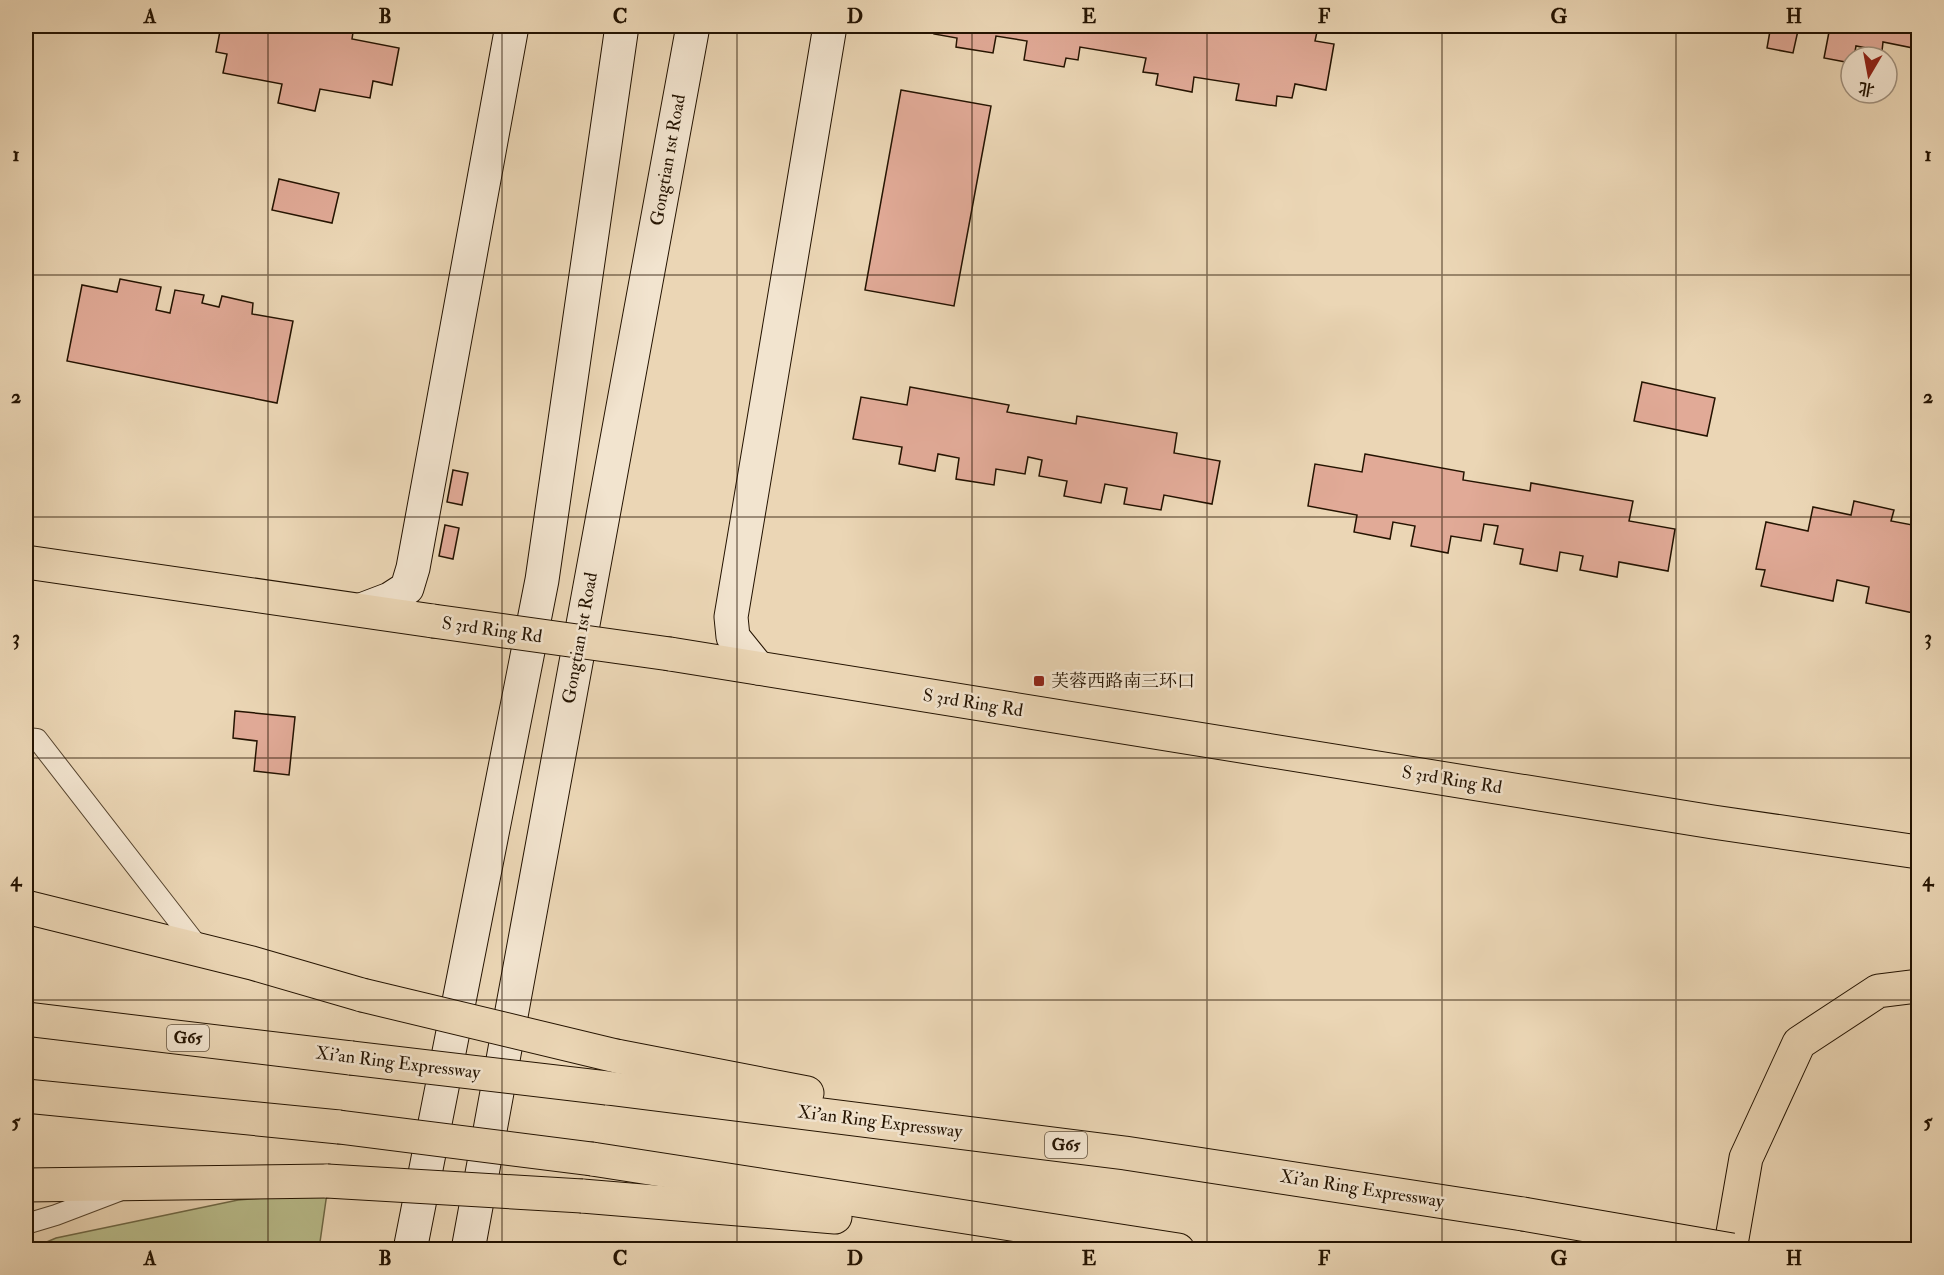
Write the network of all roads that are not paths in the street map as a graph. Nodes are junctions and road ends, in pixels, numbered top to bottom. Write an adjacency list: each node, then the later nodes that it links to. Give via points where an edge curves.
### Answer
1 (512, 26): 6 (main road, via 413,568 407,588)
2 (622, 26): 22 (main road, via 542,580)
3 (693, 26): 23 (main road, Gongtian 1st Road)
4 (830, 26): 7 (main road, via 731,617 733,638)
5 (26, 562): 6 (highway, S 3rd Ring Rd)
6 (361, 610): 7 (highway, S 3rd Ring Rd, bridge)
7 (758, 668): 9 (highway, S 3rd Ring Rd)
8 (26, 738): 11 (lane, via 37,739)
9 (1918, 852)
10 (26, 907): 11 (highway)
11 (202, 951): 15 (highway, bridge, via 362,995 616,1056)
12 (1918, 986): 25 (highway, via 1878,991 1799,1043 1746,1158)
13 (26, 1018): 15 (highway, Xi'an Ring Expressway / G65, bridge)
14 (26, 1096): 21 (highway, bridge, via 339,1127 592,1159)
15 (1125, 1153): 25 (highway, Xi'an Ring Expressway / G65, bridge)
16 (140, 1183): 17 (highway); 19 (lane); 21 (highway, bridge, via 327,1181 582,1196)
17 (26, 1185)
18 (26, 1213): 19 (lane)
19 (56, 1215): 20 (lane)
20 (26, 1224)
21 (1118, 1239): 24 (highway)
22 (410, 1250)
23 (468, 1250)
24 (1178, 1250)
25 (1731, 1250)

